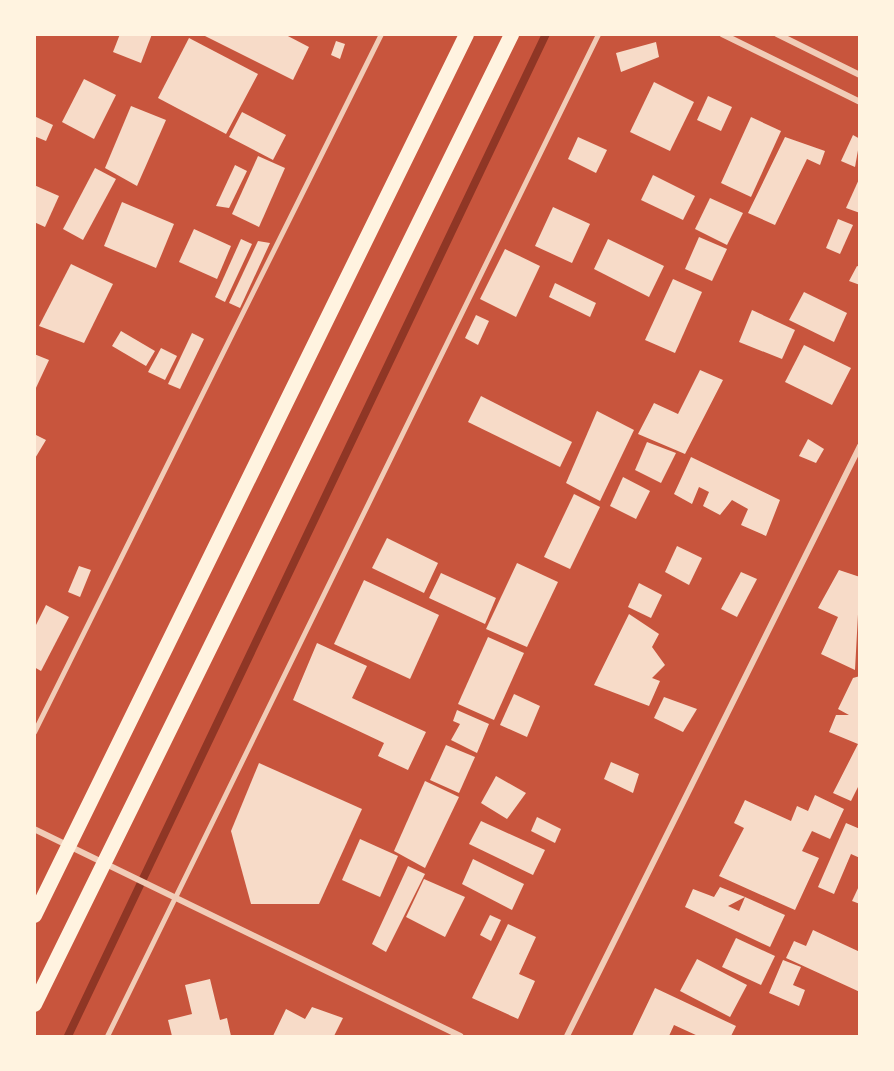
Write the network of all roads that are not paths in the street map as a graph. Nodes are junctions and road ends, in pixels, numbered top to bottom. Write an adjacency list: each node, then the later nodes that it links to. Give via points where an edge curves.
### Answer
1 (381, 34): 10 (lane)
2 (466, 34): 12 (main road)
3 (511, 34): 13 (main road)
4 (598, 34): 14 (lane)
5 (723, 34): 8 (street)
6 (777, 34): 7 (street)
7 (860, 75)
8 (860, 102)
9 (860, 446): 19 (street)
10 (34, 732)
11 (34, 829): 12 (street)
12 (68, 846): 13 (street); 15 (main road)
13 (104, 863): 14 (street); 16 (main road)
14 (175, 897): 17 (lane); 18 (street)
15 (34, 915)
16 (34, 1004)
17 (107, 1036)
18 (460, 1036)
19 (567, 1036)

